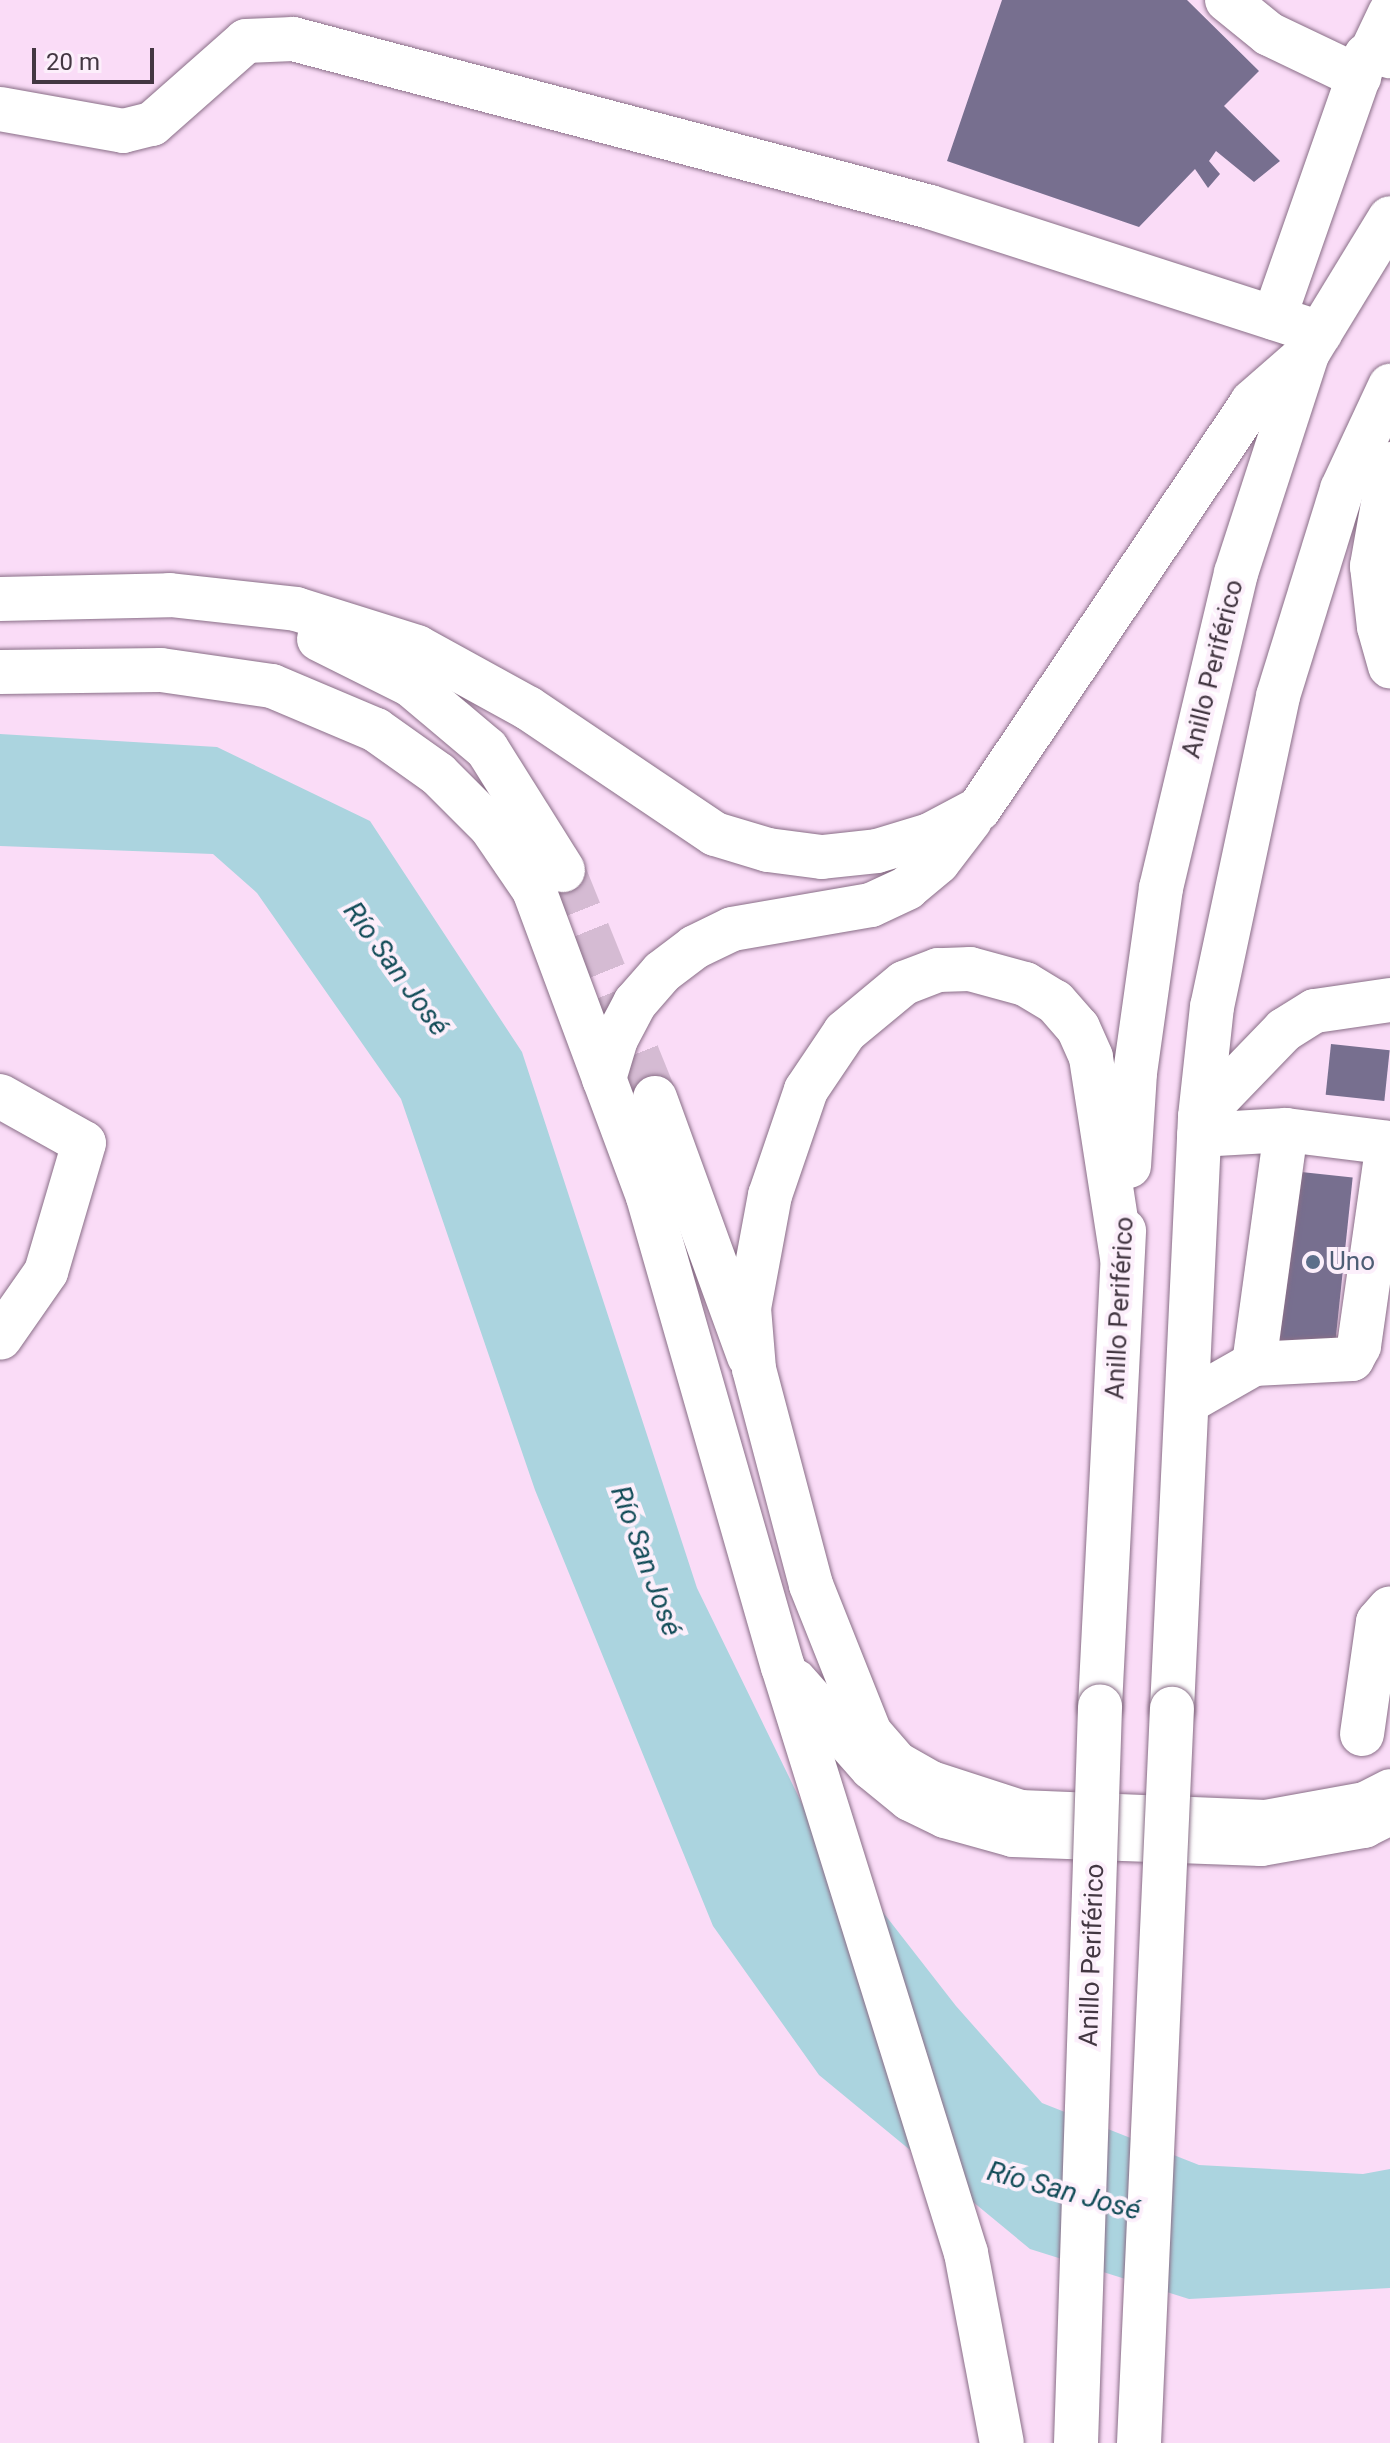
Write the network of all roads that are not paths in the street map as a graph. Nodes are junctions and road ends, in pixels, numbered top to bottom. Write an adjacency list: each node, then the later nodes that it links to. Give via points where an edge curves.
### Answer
1 (1227, 0): 2 (main road, via 1269,34)
2 (1378, 49): 5 (main road)
3 (0, 109): 5 (main road, via 123,131 152,124 246,41 293,39 930,207)
4 (1390, 218): 6 (main road, Anillo Periférico)
5 (1274, 318): 6 (main road)
6 (1314, 343): 13 (main road, via 1252,402); 22 (main road, Anillo Periférico, via 1236,573 1161,888 1135,1073)
7 (1390, 386): 19 (main road, via 1342,489 1278,696 1230,903)
8 (1390, 464): 11 (main road, via 1372,566)
9 (170, 595): 10 (main road); 13 (main road, via 296,609 417,647 528,708 715,834 768,850 822,857 877,851 930,835); 14 (main road, via 313,636 411,685 487,749)
10 (0, 599)
11 (1390, 666)
12 (0, 672): 16 (main road, via 161,670 272,686 376,730 438,774 470,806 534,890)
13 (979, 809): 16 (main road, via 938,862 907,888 871,905 732,929 695,947 662,972 635,1003)
14 (563, 870)
15 (1390, 1000): 19 (main road, via 1315,1011 1284,1030)
16 (604, 1079): 28 (main road, via 648,1197)
17 (0, 1096): 23 (main road, via 84,1143 46,1272)
18 (655, 1098): 25 (main road)
19 (1200, 1126): 20 (main road); 26 (main road)
20 (1286, 1130): 21 (main road); 24 (main road)
21 (1389, 1143): 24 (main road, via 1359,1346 1352,1359)
22 (1122, 1258): 25 (main road, via 1100,1095 1078,1028 1055,1002 1012,978 970,969 938,970 904,983 845,1032 806,1090 765,1223 749,1308); 33 (main road, Anillo Periférico, bridge, via 1100,1706)
23 (0, 1338)
24 (1254, 1364): 26 (main road)
25 (754, 1369): 30 (main road, via 772,1451 833,1648 870,1733 896,1763 931,1783 1020,1812 1266,1822 1365,1804)
26 (1187, 1402): 34 (main road, bridge)
27 (1390, 1608): 29 (main road, via 1378,1622)
28 (783, 1667): 31 (main road, via 872,1768 910,1799 945,1816 1013,1835 1261,1844 1364,1826); 32 (main road, via 966,2253)
29 (1362, 1734)
30 (1390, 1791)
31 (1390, 1813)
32 (1002, 2443)
33 (1076, 2443)
34 (1139, 2443)

